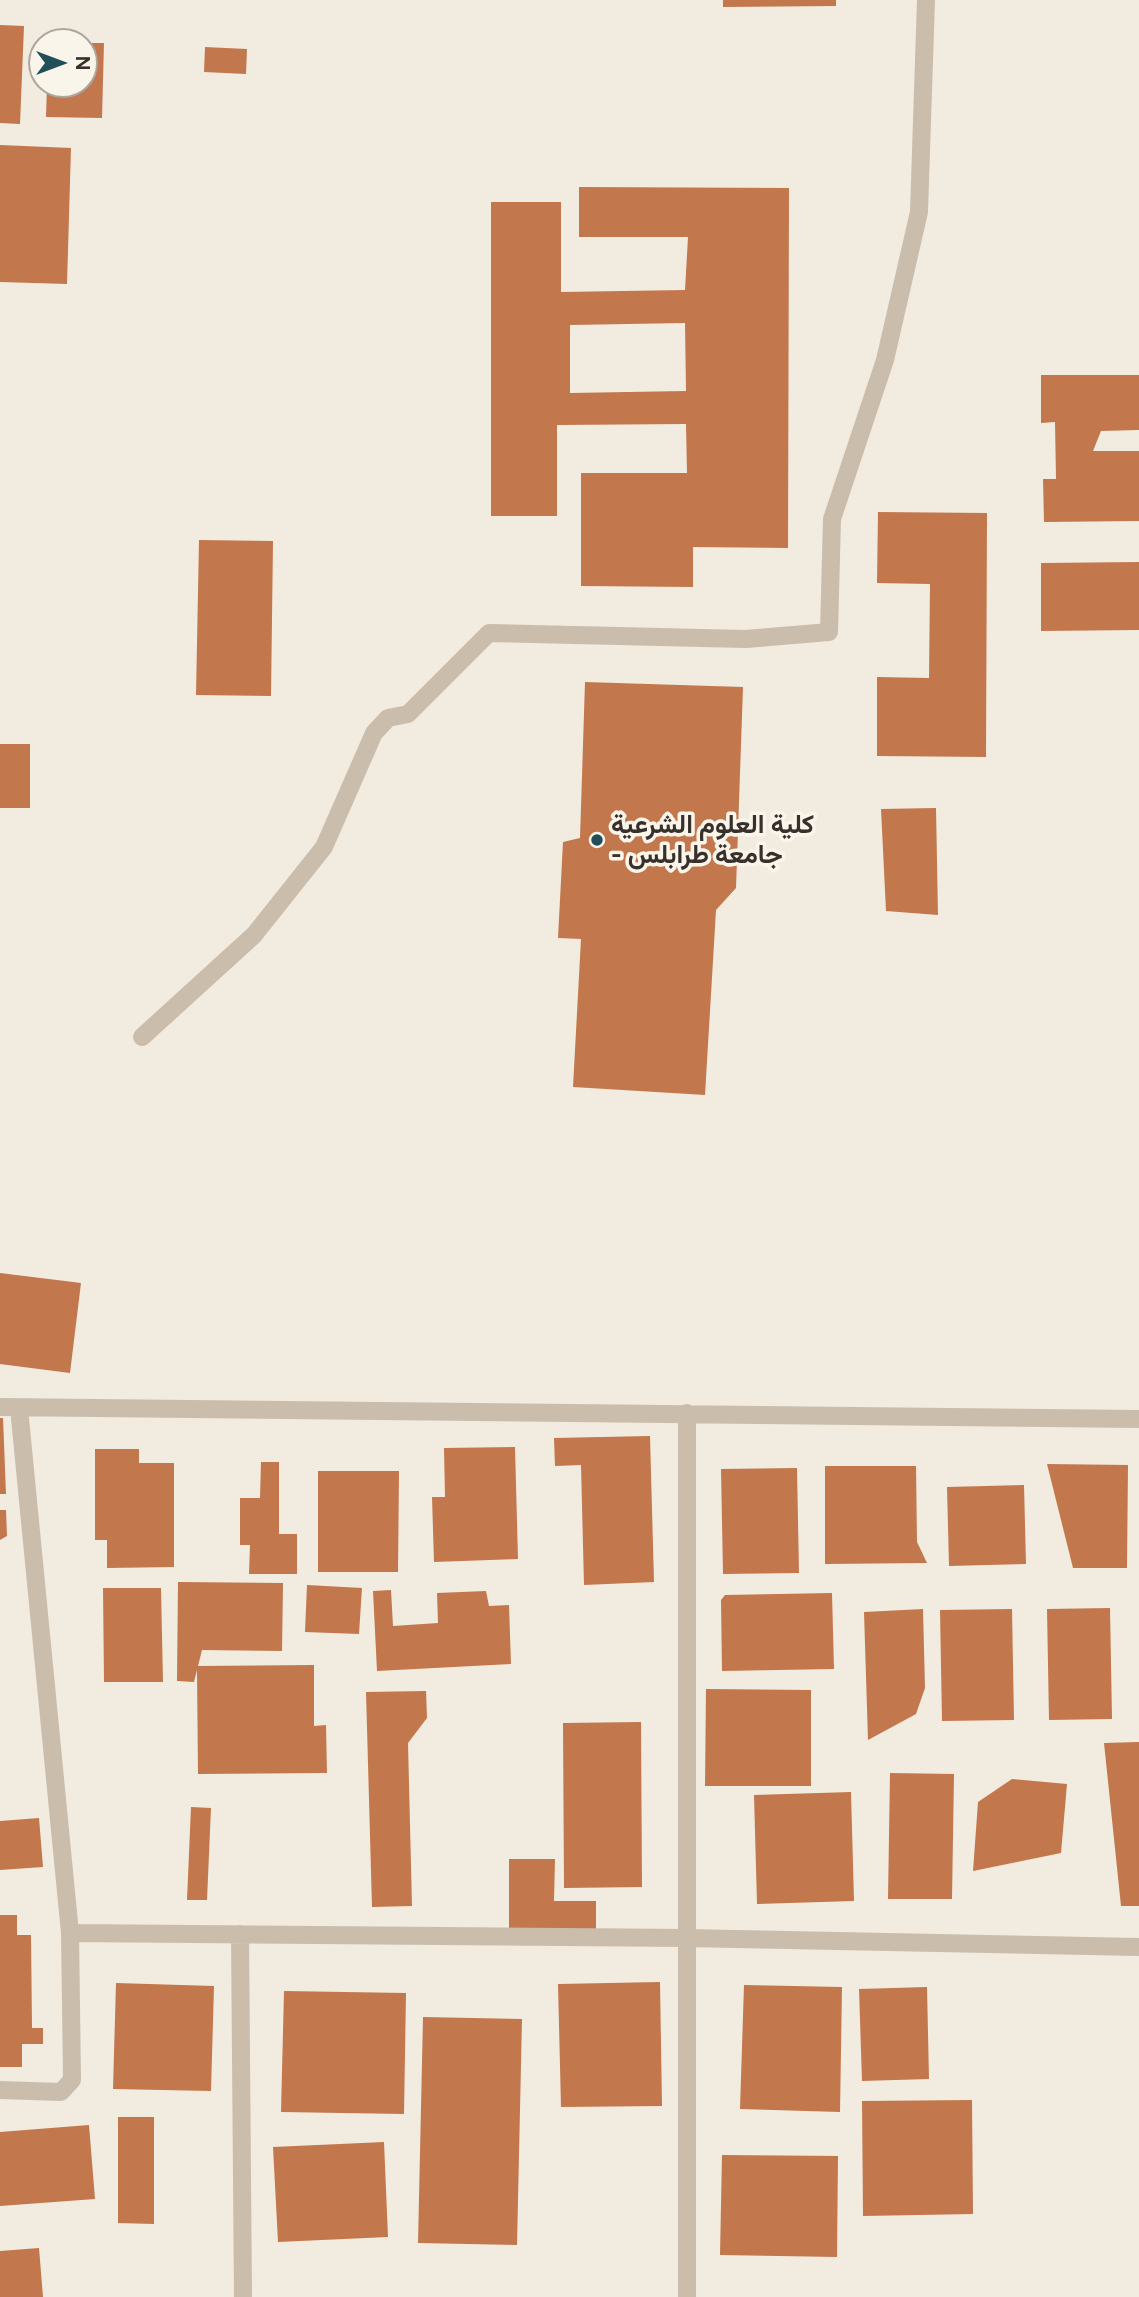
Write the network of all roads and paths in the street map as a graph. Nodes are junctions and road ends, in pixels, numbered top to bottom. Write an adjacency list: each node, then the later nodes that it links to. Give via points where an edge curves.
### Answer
1 (926, 0): 2 (street, via 919,212 885,360 832,519 829,632 746,639 489,633 408,714 388,718 374,733 324,847 254,935)
2 (142, 1037)
3 (0, 1407): 4 (street)
4 (19, 1408): 5 (street); 7 (street)
5 (687, 1413): 6 (street); 9 (street)
6 (1139, 1419)
7 (70, 1933): 8 (street); 11 (street, via 72,2080 61,2092)
8 (240, 1934): 9 (street); 12 (street)
9 (686, 1938): 10 (street); 13 (street)
10 (1139, 1947)
11 (0, 2090)
12 (243, 2297)
13 (687, 2297)

